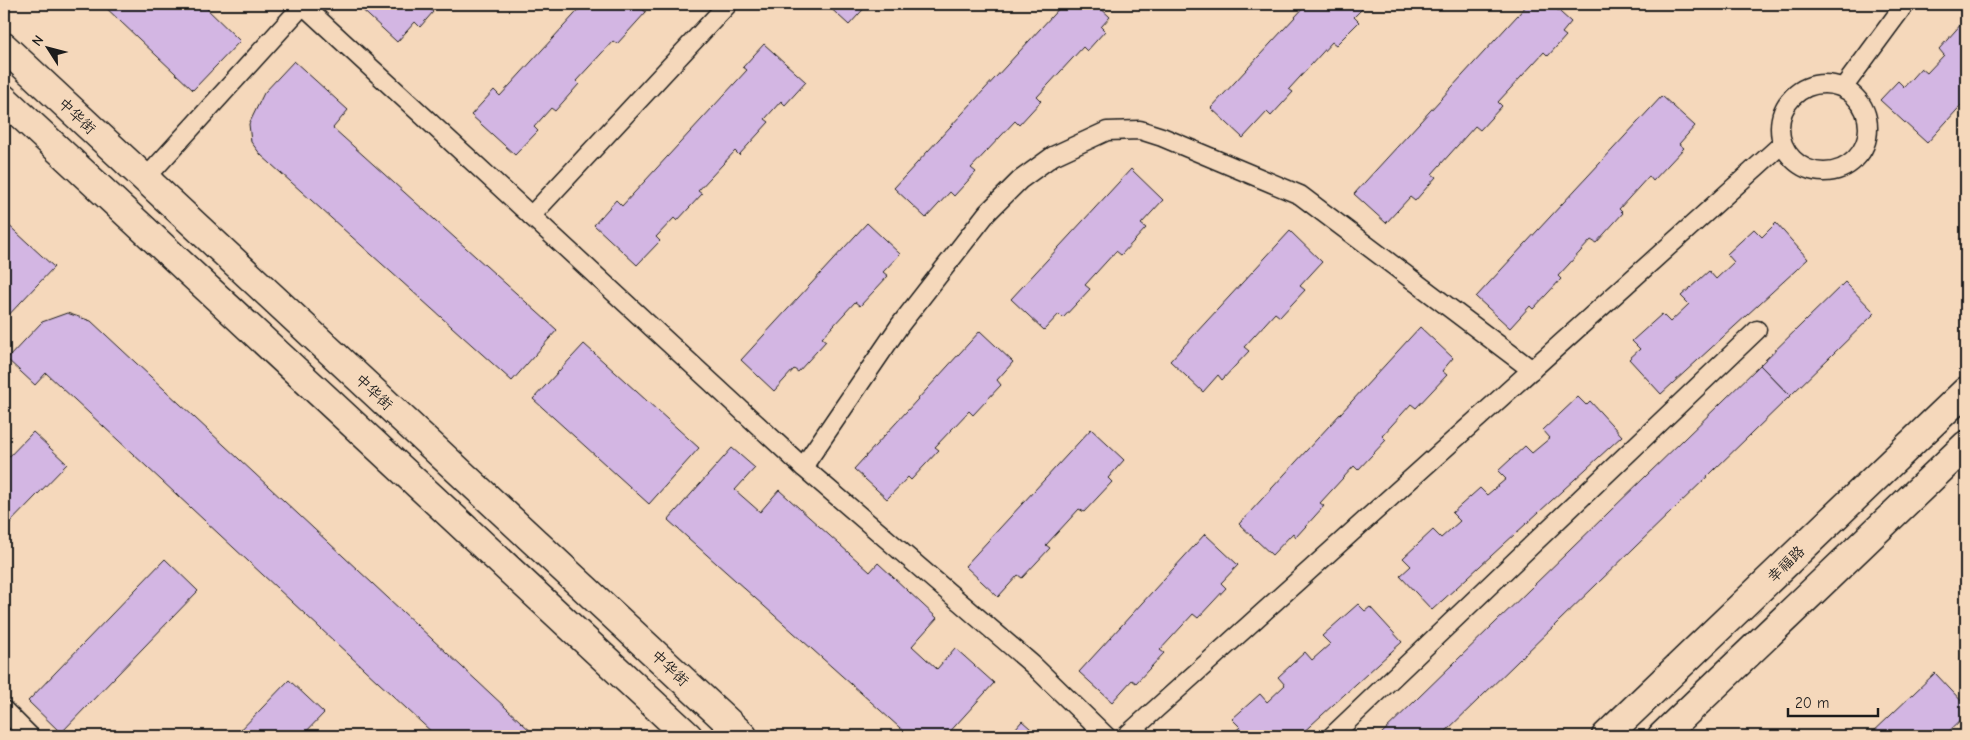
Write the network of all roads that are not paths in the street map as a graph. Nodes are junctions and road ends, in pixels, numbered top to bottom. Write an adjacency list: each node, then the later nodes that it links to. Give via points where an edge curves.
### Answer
1 (303, 4): 8 (lane); 9 (lane)
2 (728, 4): 9 (lane)
3 (1905, 4): 5 (lane)
4 (4, 47): 8 (main road, 中华街)
5 (1844, 88): 7 (lane, via 1818,84 1794,95 1780,117); 7 (lane, via 1863,107 1868,121 1863,150 1854,161 1841,169 1813,171 1800,166)
6 (4, 99): 17 (main road)
7 (1782, 144): 11 (lane)
8 (145, 179): 18 (main road, 中华街)
9 (531, 216): 14 (lane)
10 (1757, 330): 21 (lane)
11 (1532, 370): 14 (lane, via 1300,195 1162,137 1140,130 1108,131 1053,156 1020,180 988,213 900,325); 20 (lane)
12 (1966, 391): 22 (main road, 幸福路)
13 (1966, 445): 23 (main road)
14 (803, 467): 19 (lane, via 1033,665)
15 (4, 710): 16 (lane)
16 (30, 736)
17 (688, 736)
18 (743, 736)
19 (1106, 736)
20 (1126, 736)
21 (1332, 736)
22 (1606, 736)
23 (1662, 736)

